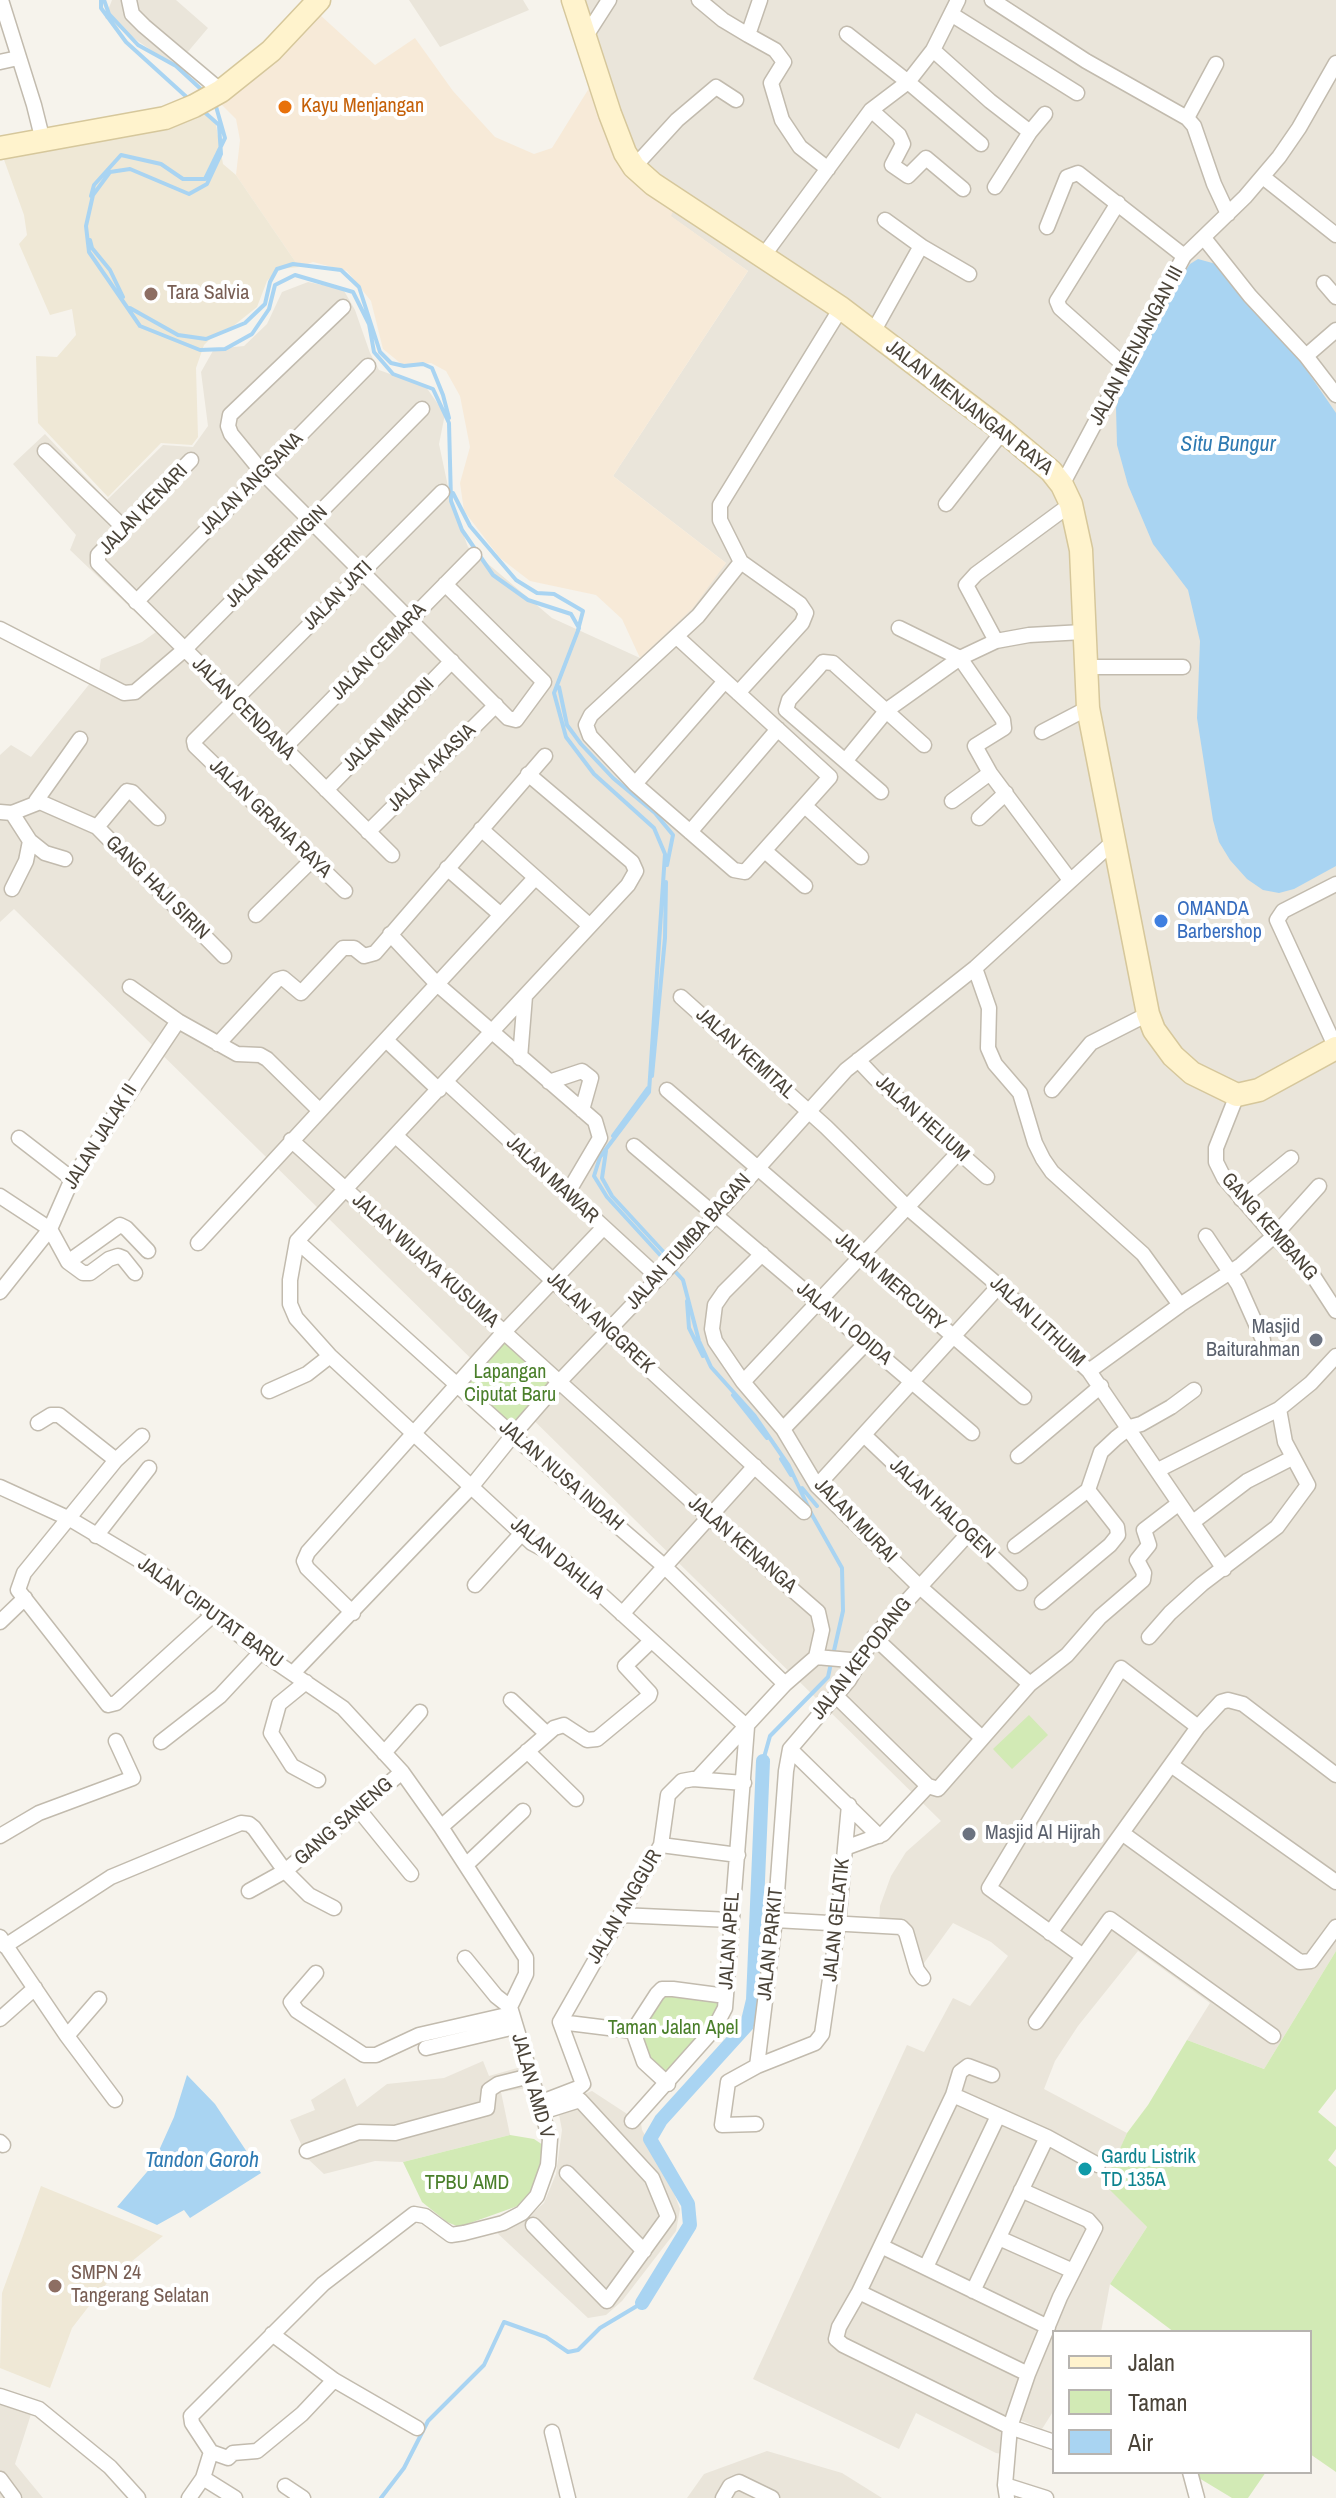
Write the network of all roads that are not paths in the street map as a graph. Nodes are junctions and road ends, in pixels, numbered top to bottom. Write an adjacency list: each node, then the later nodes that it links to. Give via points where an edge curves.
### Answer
1 (1, 0): 15 (street)
2 (129, 0): 21 (street, via 132,14)
3 (319, 0): 21 (main road, via 271,51)
4 (573, 0): 13 (main road, JALAN MENJANGAN RAYA)
5 (609, 0): 13 (street)
6 (699, 0): 12 (street)
7 (760, 0): 12 (street)
8 (958, 0): 10 (street)
9 (999, 1): 25 (street, via 1086,61)
10 (951, 14): 14 (street); 20 (street)
11 (847, 34): 19 (street)
12 (748, 35): 31 (street, via 775,50 784,62 771,83 782,120 800,147)
13 (584, 39): 30 (main road, JALAN MENJANGAN RAYA)
14 (933, 50): 19 (street); 26 (street)
15 (18, 58): 16 (street); 27 (street)
16 (0, 62)
17 (1336, 63): 32 (street, JALAN MENJANGAN III)
18 (1216, 64): 25 (street)
19 (908, 82): 23 (street); 28 (street)
20 (1077, 93)
21 (209, 97): 27 (main road, via 165,118)
22 (736, 100): 30 (street, via 719,88 712,90)
23 (871, 110): 31 (street); 34 (street, via 903,144 892,165 908,176 926,158)
24 (1045, 114): 26 (street)
25 (1187, 118): 36 (street)
26 (1030, 132): 33 (street)
27 (43, 141): 29 (main road)
28 (981, 144)
29 (0, 148)
30 (634, 167): 42 (main road, JALAN MENJANGAN RAYA)
31 (828, 169): 42 (street)
32 (1263, 177): 36 (street, JALAN MENJANGAN III); 39 (street)
33 (995, 187)
34 (963, 189)
35 (1118, 203): 38 (street, via 1078,173 1067,177); 43 (street); 53 (street, via 1058,296 1060,308)
36 (1228, 214): 40 (street, JALAN MENJANGAN III)
37 (885, 220): 41 (street)
38 (1047, 227)
39 (1336, 235)
40 (1204, 238): 43 (street, JALAN MENJANGAN III); 51 (street)
41 (921, 246): 44 (street); 50 (street)
42 (764, 255): 48 (main road, JALAN MENJANGAN RAYA)
43 (1184, 256): 53 (street, JALAN MENJANGAN III)
44 (969, 274)
45 (1324, 283): 46 (street)
46 (1336, 297)
47 (343, 307): 59 (street, via 230,415 231,434)
48 (841, 308): 50 (main road, JALAN MENJANGAN RAYA); 67 (street, via 720,505 720,520)
49 (1336, 330): 51 (street)
50 (873, 332): 56 (main road, JALAN MENJANGAN RAYA)
51 (1306, 356): 54 (street)
52 (368, 366): 59 (street, JALAN ANGSANA)
53 (1125, 366): 61 (street, JALAN MENJANGAN III)
54 (1336, 395)
55 (422, 409): 63 (street, JALAN BERINGIN)
56 (1003, 431): 61 (main road, JALAN MENJANGAN RAYA, via 1051,471); 62 (street)
57 (45, 451): 64 (street)
58 (191, 460): 64 (street, JALAN KENARI)
59 (263, 473): 63 (street); 70 (street, JALAN ANGSANA)
60 (442, 492): 68 (street, JALAN JATI)
61 (1066, 494): 74 (main road, via 1081,550); 76 (street, via 966,585)
62 (946, 504)
63 (312, 521): 68 (street); 77 (street, JALAN BERINGIN)
64 (124, 528): 66 (street, JALAN KENARI)
65 (474, 555): 69 (street, JALAN CEMARA)
66 (97, 561): 70 (street, JALAN CENDANA)
67 (741, 562): 75 (street); 83 (street, via 806,613)
68 (362, 572): 71 (street); 84 (street, JALAN JATI)
69 (445, 584): 71 (street, JALAN CEMARA); 85 (street, via 544,682 516,720)
70 (136, 602): 77 (street, JALAN CENDANA)
71 (410, 620): 79 (street); 93 (street, JALAN CEMARA)
72 (899, 628): 78 (street)
73 (0, 629): 77 (street, JALAN BERINGIN, via 124,693 135,692)
74 (1083, 632): 76 (street); 80 (main road)
75 (677, 637): 82 (street); 98 (street, via 586,725)
76 (996, 641): 78 (street)
77 (184, 650): 84 (street, JALAN CENDANA)
78 (960, 658): 87 (street); 96 (street, via 1005,724 975,746)
79 (452, 661): 85 (street); 99 (street, JALAN MAHONI)
80 (1084, 667): 81 (street); 86 (main road)
81 (1183, 667)
82 (725, 681): 83 (street); 98 (street)
83 (738, 693): 88 (street)
84 (235, 700): 92 (street, JALAN JATI, via 196,736); 93 (street, JALAN CENDANA)
85 (496, 705): 110 (street, JALAN AKASIA)
86 (1088, 708): 89 (street); 113 (main road)
87 (887, 710): 91 (street); 95 (street); 95 (street, via 827,661 789,700 786,710)
88 (778, 729): 104 (street, via 830,777); 111 (street)
89 (1042, 732)
90 (80, 739): 102 (street)
91 (924, 745)
92 (195, 746): 118 (street, JALAN GRAHA RAYA)
93 (284, 748): 99 (street, JALAN CENDANA)
94 (545, 756): 97 (street)
95 (846, 760): 100 (street)
96 (990, 773): 101 (street); 103 (street)
97 (528, 774): 109 (street); 128 (street, via 635,867 628,885)
98 (635, 784): 111 (street)
99 (326, 790): 110 (street, JALAN CENDANA)
100 (881, 792)
101 (1006, 793): 107 (street); 121 (street)
102 (36, 801): 105 (street); 108 (street, GANG HAJI SIRIN)
103 (952, 801)
104 (805, 806): 114 (street); 116 (street)
105 (6, 813): 112 (street)
106 (158, 818): 108 (street, via 127,791)
107 (979, 818)
108 (97, 827): 130 (street, GANG HAJI SIRIN)
109 (481, 829): 119 (street); 120 (street)
110 (368, 832): 115 (street, JALAN CENDANA)
111 (690, 832): 114 (street, via 739,872)
112 (30, 841): 117 (street); 124 (street)
113 (1113, 842): 121 (street, JALAN TUMBA BAGAN); 136 (main road)
114 (765, 851): 123 (street)
115 (392, 855)
116 (861, 857)
117 (65, 859)
118 (312, 860): 125 (street, JALAN GRAHA RAYA); 126 (street)
119 (447, 868): 127 (street); 129 (street)
120 (535, 878): 127 (street); 128 (street)
121 (1070, 880): 131 (street, JALAN TUMBA BAGAN)
122 (1336, 884): 141 (street, via 1283,911 1277,920)
123 (805, 886)
124 (12, 889)
125 (345, 891)
126 (256, 915)
127 (501, 915): 132 (street)
128 (589, 925): 134 (street)
129 (390, 934): 132 (street); 140 (street, via 370,955 343,948 301,993 283,978 277,980)
130 (224, 956)
131 (975, 968): 143 (street, JALAN TUMBA BAGAN); 185 (street, via 989,1008 988,1048 1020,1093 1043,1159 1143,1254)
132 (437, 984): 138 (street); 139 (street)
133 (130, 987): 137 (street)
134 (525, 996): 138 (street); 142 (street)
135 (681, 997): 151 (street, JALAN KEMITAL)
136 (1148, 1014): 147 (street, via 1091,1043); 148 (main road, via 1173,1056 1192,1073)
137 (178, 1021): 140 (street); 160 (street, JALAN JALAK II)
138 (492, 1033): 142 (street); 145 (street)
139 (386, 1040): 145 (street, JALAN MAWAR); 149 (street)
140 (218, 1044): 149 (street, via 237,1054 267,1059)
141 (1336, 1048): 148 (main road, via 1259,1090)
142 (520, 1058): 144 (street)
143 (858, 1060): 151 (street, JALAN TUMBA BAGAN); 156 (street, JALAN HELIUM)
144 (549, 1082): 150 (street); 150 (street, via 582,1071 591,1078)
145 (442, 1086): 152 (street); 163 (street, JALAN MAWAR)
146 (667, 1090): 158 (street, JALAN MERCURY)
147 (1052, 1090)
148 (1237, 1095): 165 (street, GANG KEMBANG, via 1216,1148 1216,1162)
149 (319, 1110): 154 (street)
150 (582, 1110): 163 (street, via 595,1121 600,1138)
151 (808, 1111): 158 (street, JALAN TUMBA BAGAN); 166 (street, JALAN LITHUIM)
152 (396, 1136): 162 (street); 181 (street, JALAN ANGGREK)
153 (19, 1138): 160 (street)
154 (291, 1140): 162 (street, JALAN WIJAYA KUSUMA); 173 (street)
155 (634, 1146): 167 (street, JALAN I ODIDA)
156 (958, 1153): 159 (street, JALAN HELIUM); 166 (street)
157 (1291, 1158): 165 (street)
158 (757, 1168): 167 (street, JALAN TUMBA BAGAN); 176 (street, JALAN MERCURY)
159 (987, 1177)
160 (72, 1179): 169 (street, JALAN JALAK II)
161 (1319, 1186): 171 (street)
162 (345, 1189): 172 (street); 188 (street, JALAN WIJAYA KUSUMA)
163 (567, 1194): 168 (street, JALAN MAWAR)
164 (0, 1196): 169 (street)
165 (1241, 1199): 171 (street, GANG KEMBANG)
166 (908, 1208): 176 (street); 182 (street, JALAN LITHUIM)
167 (715, 1215): 175 (street, JALAN I ODIDA); 179 (street, JALAN TUMBA BAGAN)
168 (603, 1228): 179 (street, JALAN MAWAR); 181 (street)
169 (50, 1229): 177 (street); 183 (street, JALAN JALAK II)
170 (1206, 1236): 180 (street)
171 (1274, 1236): 180 (street); 186 (street, GANG KEMBANG, via 1310,1271)
172 (297, 1241): 192 (street, JALAN DAHLIA, via 290,1304); 198 (street, JALAN NUSA INDAH)
173 (198, 1243)
174 (148, 1251): 177 (street, via 120,1225)
175 (762, 1254): 184 (street, JALAN I ODIDA); 196 (street, JALAN MURAI, via 715,1305 715,1341)
176 (861, 1257): 184 (street); 189 (street, JALAN MERCURY)
177 (68, 1262): 178 (street, via 87,1274 118,1256)
178 (135, 1273)
179 (663, 1274): 187 (street, JALAN TUMBA BAGAN)
180 (1231, 1274): 185 (street); 190 (street)
181 (553, 1280): 187 (street, JALAN ANGGREK); 188 (street)
182 (999, 1286): 189 (street); 194 (street, JALAN LITHUIM)
183 (0, 1292)
184 (818, 1302): 191 (street, JALAN I ODIDA); 196 (street)
185 (1180, 1305): 194 (street)
186 (1336, 1311)
187 (607, 1330): 195 (street, JALAN TUMBA BAGAN); 215 (street, JALAN ANGGREK)
188 (504, 1332): 195 (street, JALAN WIJAYA KUSUMA); 198 (street)
189 (954, 1337): 197 (street); 202 (street, JALAN MERCURY)
190 (1263, 1340)
191 (866, 1343): 197 (street, JALAN I ODIDA); 206 (street)
192 (330, 1356): 201 (street, via 307,1374); 207 (street, JALAN DAHLIA)
193 (1336, 1356): 203 (street)
194 (1089, 1371): 199 (street, JALAN LITHUIM)
195 (559, 1382): 209 (street, JALAN TUMBA BAGAN); 224 (street, JALAN KENANGA)
196 (743, 1382): 206 (street, JALAN MURAI)
197 (913, 1382): 208 (street, JALAN I ODIDA); 210 (street)
198 (457, 1385): 207 (street); 209 (street, JALAN NUSA INDAH)
199 (1101, 1386): 205 (street, JALAN LITHUIM); 212 (street)
200 (1194, 1390): 205 (street)
201 (269, 1391)
202 (1024, 1397)
203 (1279, 1409): 213 (street); 217 (street)
204 (38, 1423): 214 (street, via 59,1415)
205 (1130, 1427): 217 (street, JALAN LITHUIM); 221 (street, via 1101,1452)
206 (783, 1429): 219 (street, JALAN MURAI)
207 (414, 1431): 218 (street, JALAN DAHLIA); 238 (street, via 305,1556 307,1568)
208 (972, 1433)
209 (513, 1435): 218 (street, JALAN TUMBA BAGAN); 231 (street, JALAN NUSA INDAH)
210 (864, 1435): 219 (street); 228 (street, JALAN HALOGEN)
211 (142, 1436): 214 (street)
212 (1018, 1456)
213 (1292, 1458): 226 (street, via 1247,1481); 232 (street, via 1308,1485 1277,1527)
214 (116, 1460): 225 (street)
215 (755, 1466): 223 (street, JALAN ANGGREK); 224 (street)
216 (149, 1468): 229 (street)
217 (1158, 1470): 222 (street, JALAN LITHUIM)
218 (472, 1486): 227 (street, JALAN DAHLIA); 238 (street, JALAN TUMBA BAGAN)
219 (817, 1486): 235 (street, JALAN MURAI)
220 (0, 1487): 225 (street, JALAN CIPUTAT BARU)
221 (1088, 1490): 230 (street); 237 (street, via 1118,1535)
222 (1178, 1504): 226 (street, JALAN LITHUIM); 250 (street, via 1144,1530 1149,1545 1137,1560 1143,1580)
223 (804, 1512)
224 (709, 1517): 231 (street); 246 (street, JALAN KENANGA, via 818,1612)
225 (70, 1519): 229 (street, JALAN CIPUTAT BARU); 236 (street, via 24,1573 18,1590)
226 (1193, 1522): 232 (street, JALAN LITHUIM)
227 (522, 1533): 234 (street); 240 (street, JALAN DAHLIA, via 562,1559)
228 (968, 1534): 233 (street, JALAN HALOGEN); 235 (street, JALAN KEPODANG)
229 (96, 1536): 239 (street, JALAN CIPUTAT BARU, via 159,1572)
230 (1015, 1546)
231 (664, 1566): 240 (street); 249 (street, JALAN NUSA INDAH)
232 (1224, 1569): 243 (street, via 1186,1598)
233 (1020, 1583)
234 (475, 1585)
235 (920, 1587): 242 (street, JALAN KEPODANG); 250 (street, JALAN MURAI)
236 (25, 1598): 239 (street, via 106,1704 116,1703); 241 (street)
237 (1042, 1602)
238 (353, 1613): 248 (street, JALAN TUMBA BAGAN)
239 (214, 1614): 245 (street, JALAN CIPUTAT BARU)
240 (622, 1614): 244 (street, JALAN DAHLIA)
241 (0, 1622)
242 (874, 1637): 247 (street, JALAN KEPODANG); 257 (street)
243 (1149, 1637)
244 (651, 1641): 254 (street, JALAN DAHLIA); 256 (street, via 625,1666 649,1696 597,1739 587,1740 561,1725)
245 (261, 1652): 248 (street, JALAN CIPUTAT BARU); 259 (street, via 220,1696)
246 (821, 1658): 247 (street); 249 (street)
247 (855, 1661): 251 (street, JALAN KEPODANG)
248 (300, 1678): 262 (street, JALAN AMD V, via 343,1708); 267 (street, JALAN TUMBA BAGAN, via 279,1704 271,1733 292,1766)
249 (785, 1684): 254 (street)
250 (1030, 1684): 257 (street)
251 (836, 1696): 260 (street, JALAN KEPODANG); 269 (street)
252 (511, 1700): 256 (street)
253 (420, 1712): 262 (street)
254 (747, 1727): 266 (street, JALAN ANGGUR); 268 (street, JALAN APEL)
255 (1198, 1727): 263 (street); 265 (street, via 1221,1702 1239,1702); 292 (street, via 1121,1668 989,1888)
256 (547, 1734): 261 (street)
257 (982, 1738): 269 (street)
258 (116, 1741): 276 (street, via 133,1778 39,1813)
259 (161, 1742)
260 (790, 1749): 271 (street); 289 (street, JALAN PARKIT)
261 (527, 1751): 270 (street); 274 (street)
262 (384, 1753): 264 (street, JALAN AMD V)
263 (1171, 1765): 275 (street); 284 (street)
264 (402, 1772): 272 (street, GANG SANENG); 274 (street, JALAN AMD V)
265 (1336, 1775)
266 (698, 1778): 268 (street); 278 (street, JALAN ANGGUR, via 682,1781 668,1795)
267 (318, 1780)
268 (744, 1783): 280 (street, JALAN APEL)
269 (932, 1788): 277 (street)
270 (576, 1799)
271 (849, 1805): 277 (street); 279 (street, JALAN GELATIK)
272 (359, 1810): 282 (street, GANG SANENG); 283 (street)
273 (523, 1811): 281 (street)
274 (441, 1827): 281 (street, JALAN AMD V)
275 (1122, 1833): 291 (street, via 1300,1962 1311,1961); 292 (street)
276 (0, 1836)
277 (879, 1836): 279 (street)
278 (661, 1845): 280 (street); 287 (street, JALAN ANGGUR)
279 (845, 1848): 290 (street, JALAN GELATIK)
280 (738, 1855): 288 (street, JALAN APEL)
281 (466, 1865): 301 (street, JALAN AMD V, via 526,1958)
282 (285, 1871): 285 (street, GANG SANENG); 286 (street, via 309,1895); 293 (street, via 254,1828 241,1823 111,1877)
283 (411, 1874)
284 (1336, 1882)
285 (249, 1891)
286 (334, 1908)
287 (620, 1915): 288 (street); 303 (street, JALAN ANGGUR)
288 (731, 1920): 299 (street, JALAN APEL)
289 (775, 1920): 290 (street); 309 (street, JALAN PARKIT)
290 (838, 1924): 297 (street, via 901,1927); 309 (street, JALAN GELATIK, via 822,2034 815,2043)
291 (1336, 1927)
292 (1050, 1933): 294 (street)
293 (2, 1942): 298 (street)
294 (1083, 1956): 304 (street); 307 (street, via 1110,1919)
295 (465, 1958): 301 (street)
296 (316, 1973): 301 (street, via 291,2002 364,2055 376,2055 419,2035)
297 (923, 1978)
298 (35, 1988): 302 (street); 306 (street)
299 (726, 1996): 305 (street, via 662,1989); 312 (street, JALAN APEL, via 720,2021)
300 (99, 1999): 306 (street)
301 (512, 2016): 308 (street); 311 (street, JALAN AMD V)
302 (0, 2019)
303 (560, 2022): 305 (street); 315 (street, via 583,2084)
304 (1036, 2022)
305 (633, 2031): 312 (street, via 644,2062)
306 (67, 2036): 314 (street)
307 (1273, 2036)
308 (426, 2048)
309 (757, 2066): 318 (street, via 728,2082 722,2125)
310 (992, 2075): 313 (street, via 963,2067)
311 (530, 2076): 315 (street, JALAN AMD V); 320 (street, via 489,2090 487,2108 395,2133 359,2132)
312 (668, 2084): 317 (street, JALAN APEL)
313 (953, 2095): 316 (street); 326 (street)
314 (115, 2100)
315 (540, 2107): 327 (street, via 580,2100 652,2178 668,2217); 333 (street, JALAN AMD V, via 550,2139 548,2165 537,2196 522,2213 451,2235 414,2214 323,2284)
316 (998, 2116): 319 (street); 328 (street)
317 (632, 2121)
318 (756, 2124)
319 (1047, 2137): 321 (street); 323 (street)
320 (307, 2151)
321 (1098, 2165)
322 (567, 2173): 327 (street)
323 (1021, 2190): 325 (street); 329 (street, via 1094,2225)
324 (533, 2225): 327 (street, via 607,2301)
325 (999, 2238): 329 (street); 330 (street)
326 (881, 2246): 328 (street); 331 (street)
327 (644, 2251)
328 (926, 2267): 330 (street)
329 (1073, 2271): 332 (street)
330 (973, 2291): 332 (street)
331 (859, 2292): 334 (street); 337 (street, via 836,2335 840,2343)
332 (1048, 2327): 334 (street)
333 (272, 2334): 335 (street); 341 (street, JALAN AMD V, via 191,2416)
334 (1028, 2374): 337 (street)
335 (334, 2380): 338 (street); 341 (street, via 257,2451 228,2458)
336 (1, 2399): 348 (street, via 39,2409 110,2467)
337 (1010, 2427): 340 (street); 346 (street)
338 (417, 2428)
339 (552, 2432): 352 (street)
340 (1052, 2441)
341 (211, 2452): 343 (street)
342 (1191, 2474): 356 (street)
343 (203, 2478): 349 (street); 350 (street)
344 (0, 2479): 347 (street)
345 (285, 2486): 351 (street)
346 (1006, 2491): 355 (street)
347 (14, 2498)
348 (138, 2498)
349 (189, 2498)
350 (235, 2498)
351 (303, 2498)
352 (568, 2498)
353 (723, 2498): 354 (street, via 739,2482)
354 (772, 2498)
355 (1046, 2498)
356 (1197, 2498)

